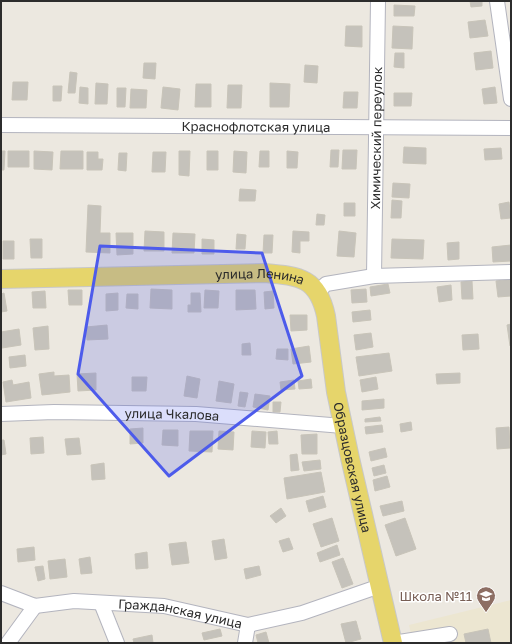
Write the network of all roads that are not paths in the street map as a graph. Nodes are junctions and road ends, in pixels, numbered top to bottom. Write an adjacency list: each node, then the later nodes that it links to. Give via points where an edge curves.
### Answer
1 (378, 1): 5 (street, Химический переулок)
2 (497, 1): 3 (street)
3 (511, 99)
4 (1, 125): 5 (street, Краснофлотская улица)
5 (377, 128): 6 (street, Краснофлотская улица); 8 (street, Химический переулок)
6 (511, 128)
7 (511, 272): 8 (street, улица Ленина)
8 (374, 276): 10 (street, улица Ленина, via 326,284)
9 (1, 279): 10 (main road, улица Ленина, via 266,273 303,279)
10 (318, 292): 12 (main road, Образцовская улица, via 326,316)
11 (1, 414): 12 (street, улица Чкалова, via 196,414)
12 (343, 426): 13 (main road, Образцовская улица)
13 (380, 586): 17 (street, Гражданская улица, via 302,613); 22 (main road, Образцовская улица)
14 (1, 593): 16 (street, Гражданская улица)
15 (101, 602): 16 (street, Гражданская улица, via 74,601); 17 (street, Гражданская улица, via 164,606); 20 (street)
16 (35, 606): 19 (street)
17 (248, 625): 21 (street)
18 (450, 634): 22 (street)
19 (8, 643)
20 (117, 643)
21 (246, 643)
22 (393, 643)

